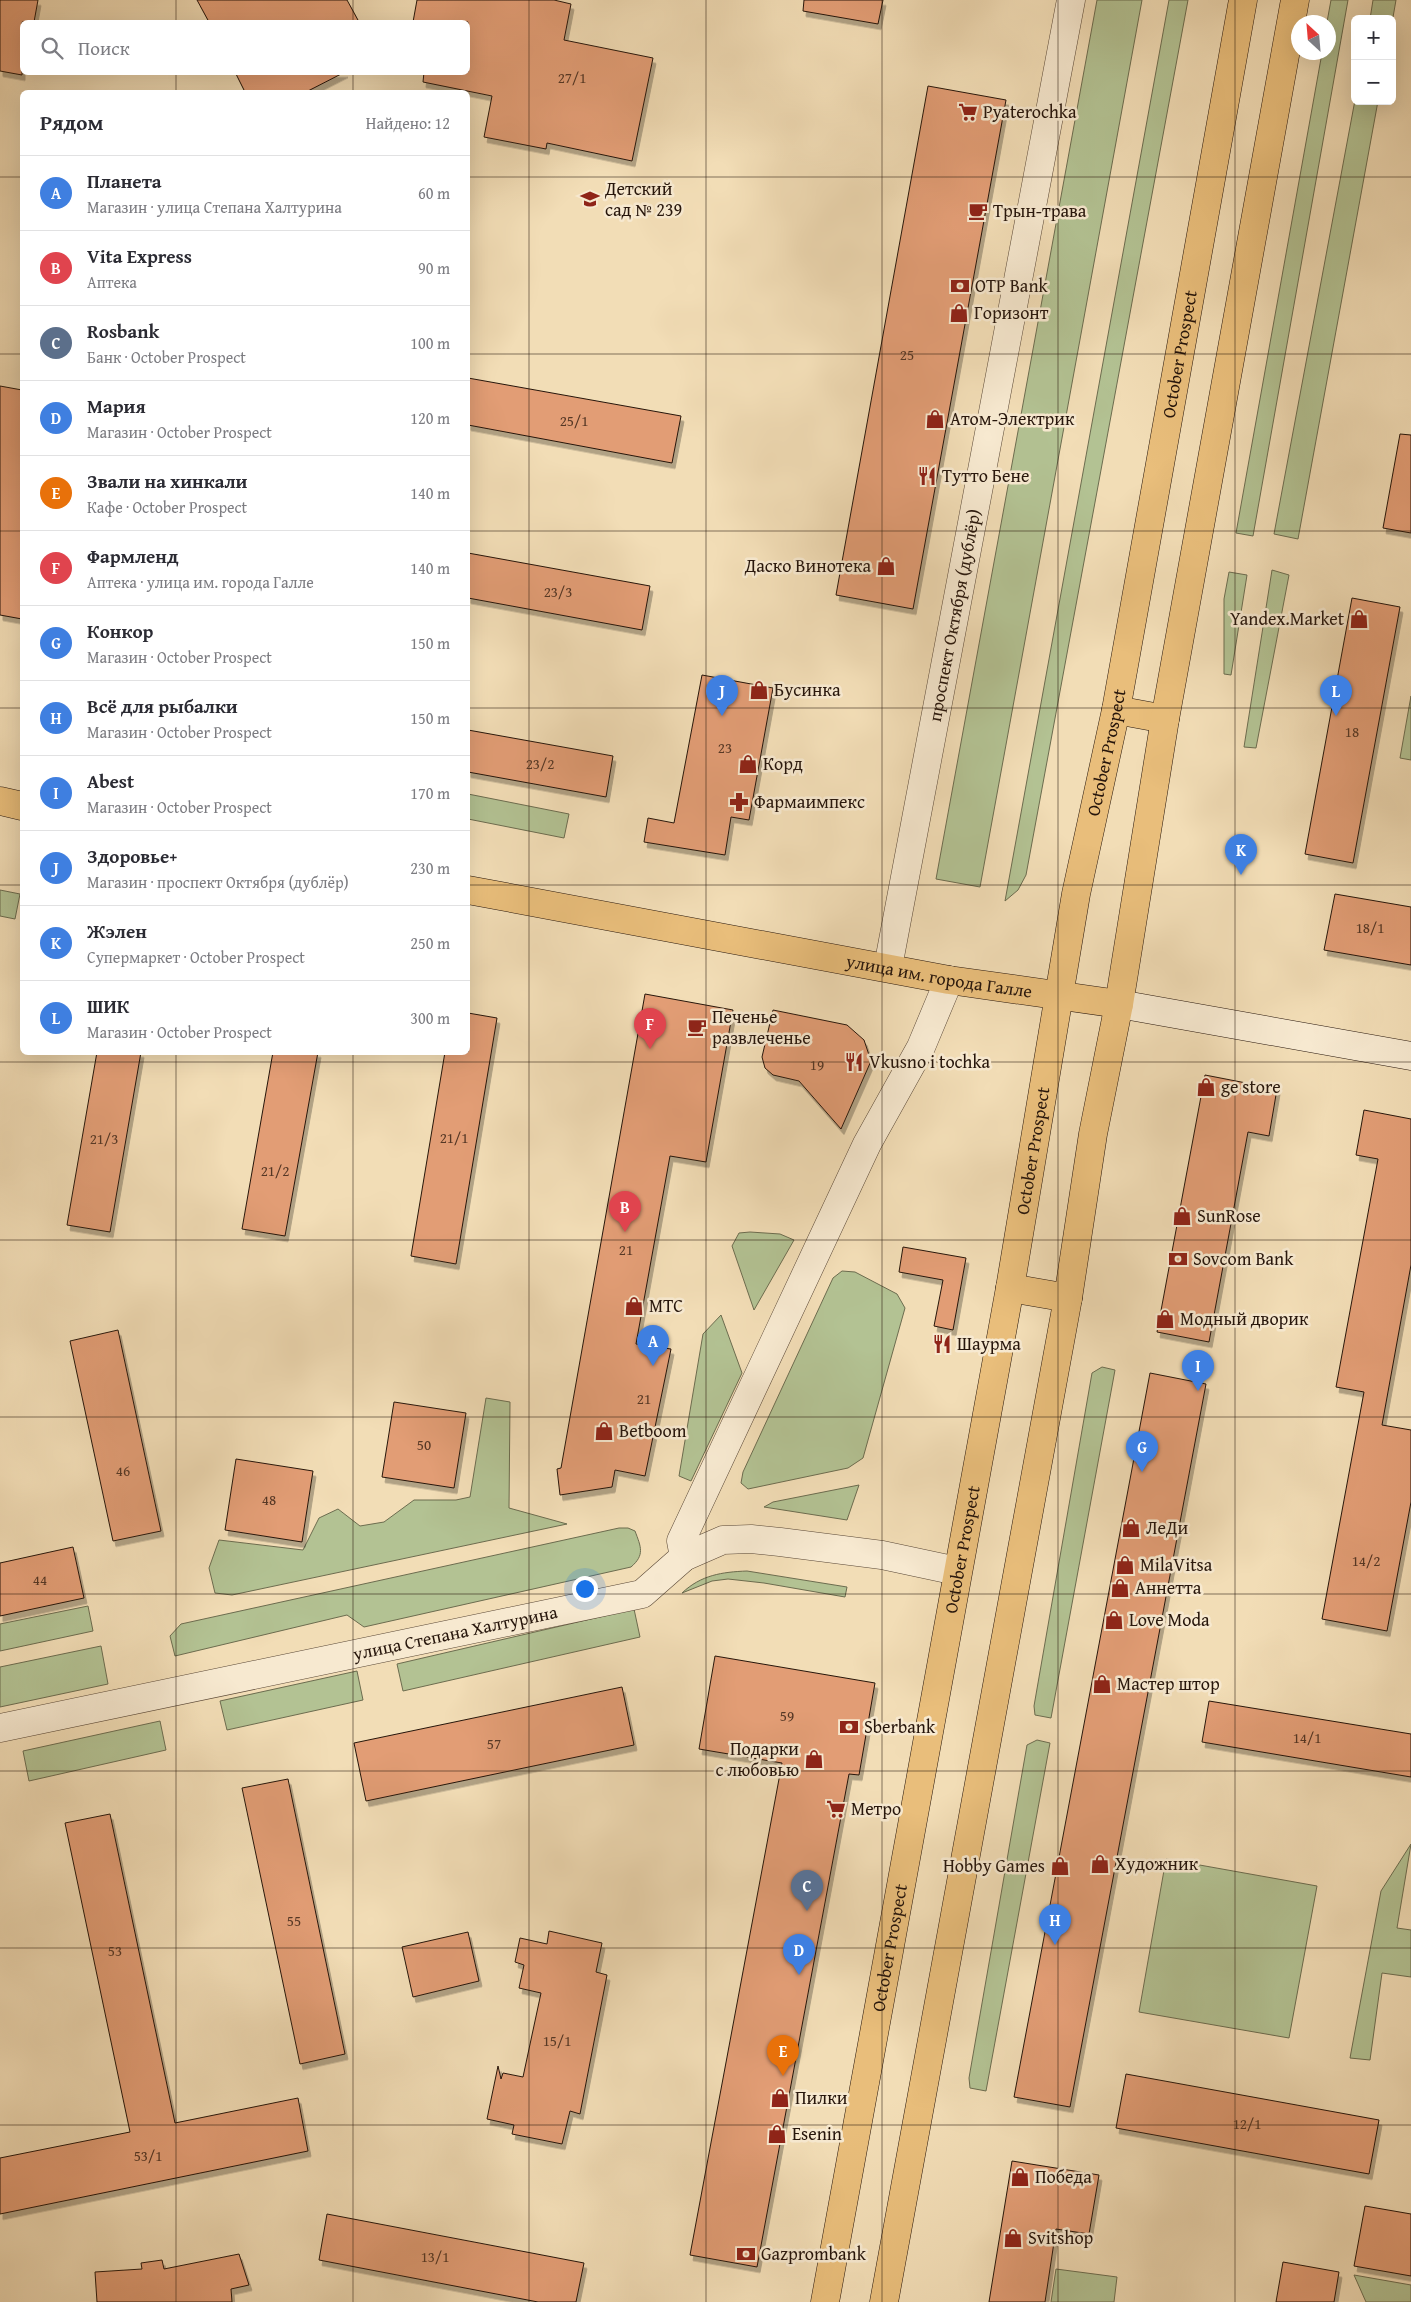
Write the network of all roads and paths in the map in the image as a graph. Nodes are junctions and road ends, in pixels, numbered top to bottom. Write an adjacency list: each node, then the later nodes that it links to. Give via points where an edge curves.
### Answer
1 (1071, 0): 9 (street, проспект Октября (дублёр))
2 (1243, 0): 4 (main road, October Prospect)
3 (1295, 0): 5 (main road)
4 (1116, 710): 5 (main road); 11 (main road, October Prospect, via 1076,894)
5 (1165, 720): 12 (main road)
6 (0, 802): 7 (main road)
7 (20, 806)
8 (470, 890): 9 (main road, улица им. города Галле)
9 (888, 967): 10 (main road, улица им. города Галле)
10 (949, 980): 11 (main road, улица им. города Галле); 16 (street, via 921,1047 866,1144 682,1541)
11 (1060, 994): 12 (main road, улица им. города Галле); 14 (main road, October Prospect)
12 (1119, 1004): 13 (street, улица им. города Галле); 15 (main road, via 1093,1134)
13 (1411, 1056)
14 (1010, 1288): 15 (main road); 17 (main road, October Prospect)
15 (1068, 1298): 20 (main road)
16 (684, 1557): 17 (street, улица Степана Халтурина, via 723,1540 751,1539 882,1556); 18 (street, улица Степана Халтурина, via 642,1594)
17 (957, 1571): 19 (main road, October Prospect)
18 (0, 1728)
19 (824, 2302)
20 (884, 2302)

